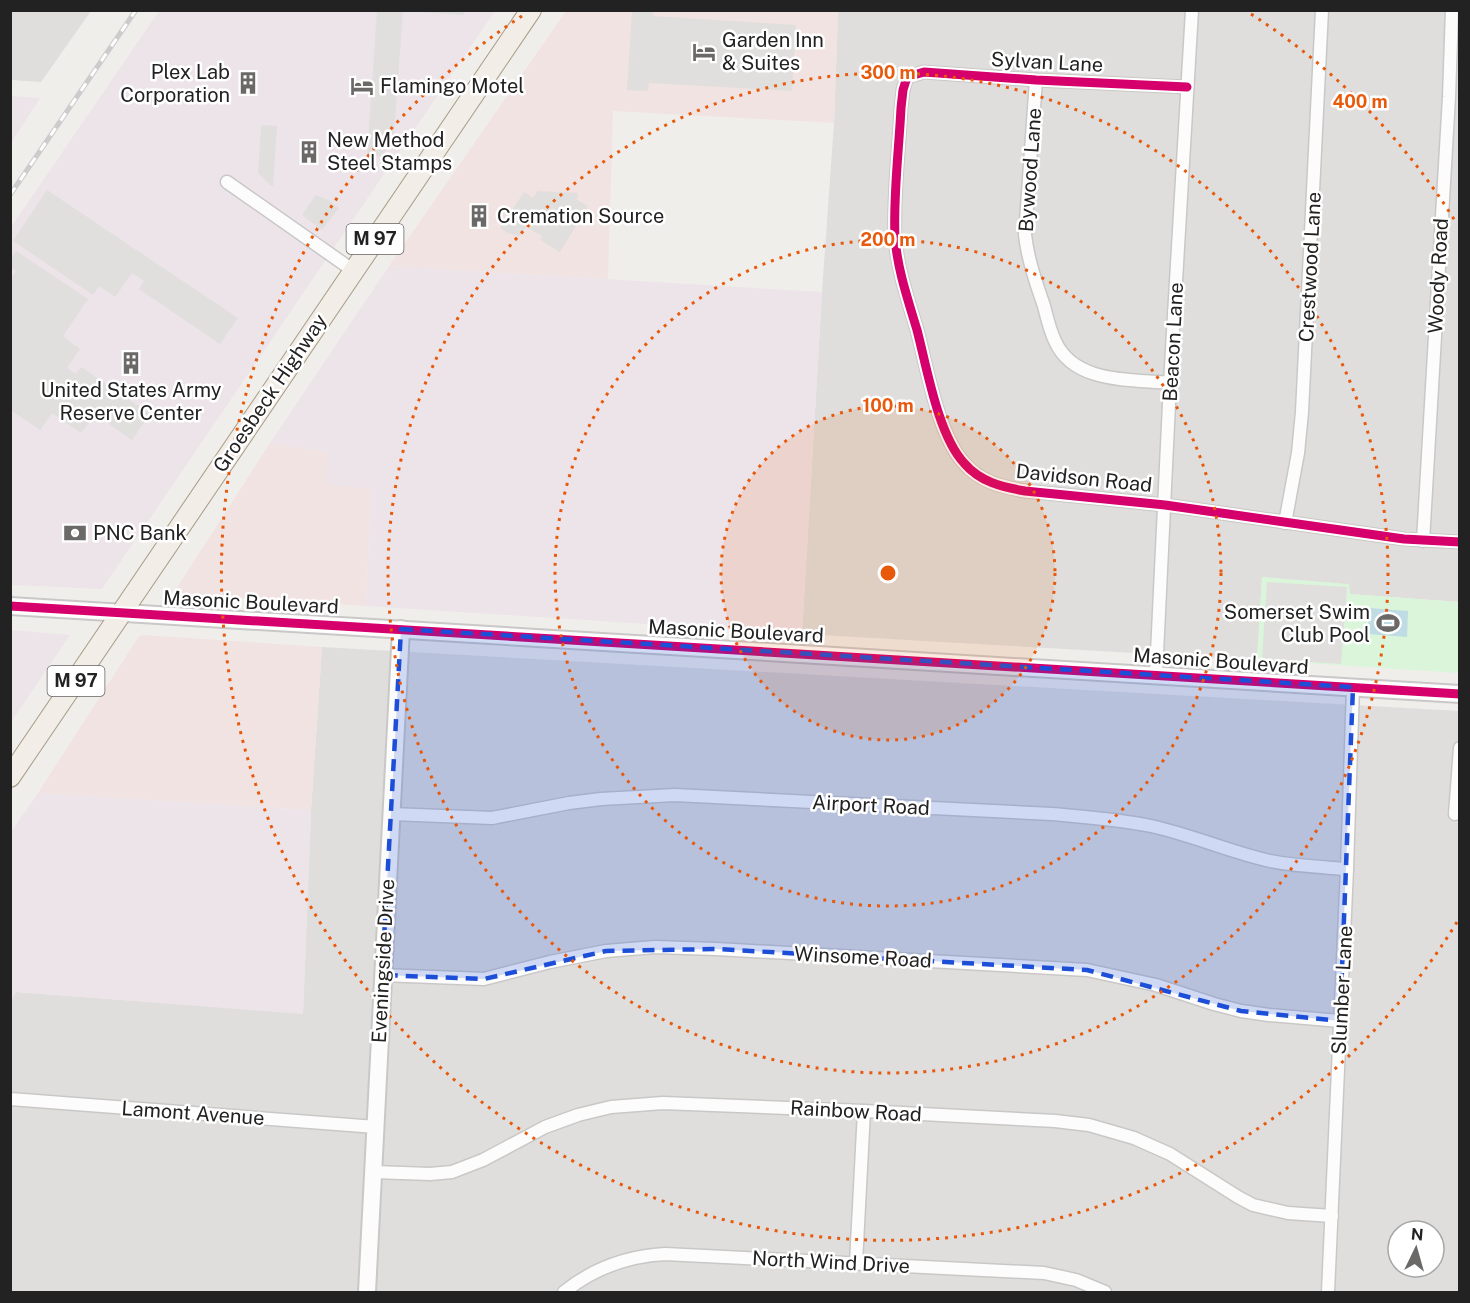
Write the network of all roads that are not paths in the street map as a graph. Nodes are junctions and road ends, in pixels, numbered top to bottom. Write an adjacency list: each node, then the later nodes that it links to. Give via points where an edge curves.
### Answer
1 (531, 10): 9 (main road, Groesbeck Highway / M 97)
2 (1192, 10): 7 (street, Beacon Lane)
3 (1322, 10): 12 (street, Crestwood Lane, via 1302,412)
4 (1452, 10): 13 (street, Woody Road)
5 (907, 77): 6 (street, Sylvan Lane, via 924,72); 11 (street, Davidson Road, via 901,108 896,246 936,404 962,462 987,481 1003,487)
6 (1036, 80): 7 (street, Sylvan Lane); 10 (street, Bywood Lane, via 1025,235 1055,342 1083,370 1101,376)
7 (1187, 87): 10 (street, Beacon Lane)
8 (227, 182): 9 (street)
9 (354, 271): 16 (main road, Groesbeck Highway / M 97)
10 (1170, 382): 11 (street, Beacon Lane)
11 (1165, 505): 12 (street, Davidson Road); 18 (street, Beacon Lane)
12 (1284, 523): 13 (street, Davidson Road)
13 (1423, 541): 14 (street, Davidson Road)
14 (1460, 542)
15 (10, 606): 16 (street, Masonic Boulevard)
16 (122, 612): 17 (street, Masonic Boulevard); 22 (main road, Groesbeck Highway / M 97)
17 (401, 629): 18 (street, Masonic Boulevard); 23 (street, Eveningside Drive)
18 (1156, 674): 19 (street, Masonic Boulevard)
19 (1353, 687): 20 (street, Masonic Boulevard); 25 (street, Slumber Lane)
20 (1460, 694)
21 (1460, 748): 24 (street)
22 (10, 777)
23 (391, 814): 25 (street, Airport Road, via 492,818 569,803 665,795 1052,814 1152,826 1270,861); 26 (street, Eveningside Drive)
24 (1455, 814)
25 (1347, 869): 27 (street, Slumber Lane)
26 (382, 975): 27 (street, Winsome Road, via 484,979 606,951 655,947 726,950 1087,970 1156,985 1241,1011); 30 (street, Eveningside Drive)
27 (1341, 1021): 32 (street, Slumber Lane)
28 (10, 1099): 30 (street, Lamont Avenue)
29 (864, 1111): 31 (street, Rainbow Road, via 663,1103 611,1107 544,1127 452,1172); 32 (street, Rainbow Road, via 1089,1125 1170,1154 1253,1204 1288,1213); 33 (street)
30 (376, 1127): 31 (street, Eveningside Drive)
31 (374, 1172): 34 (street, Eveningside Drive)
32 (1332, 1216): 37 (street, Slumber Lane)
33 (856, 1263): 35 (street, North Wind Drive, via 643,1255 593,1272); 36 (street, North Wind Drive, via 1044,1273 1076,1280)
34 (367, 1293)
35 (564, 1293)
36 (1105, 1293)
37 (1328, 1293)

